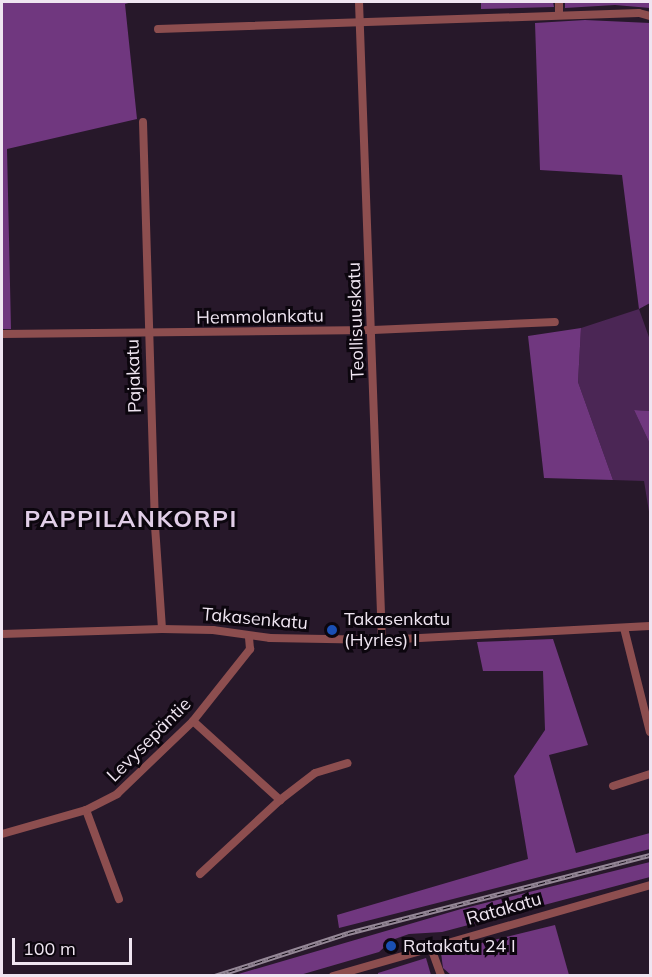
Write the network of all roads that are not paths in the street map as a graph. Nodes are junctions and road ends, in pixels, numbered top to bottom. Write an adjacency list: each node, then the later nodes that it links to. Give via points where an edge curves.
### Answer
1 (360, 2): 5 (street, Teollisuuskatu)
2 (559, 2): 3 (street)
3 (559, 15): 4 (street); 5 (street)
4 (651, 16)
5 (361, 25): 6 (street); 9 (street, Teollisuuskatu)
6 (158, 30)
7 (143, 122): 11 (street, Pajakatu)
8 (555, 322): 9 (street, Hemmolankatu)
9 (372, 330): 11 (street, Hemmolankatu); 17 (street, Teollisuuskatu)
10 (2, 334): 11 (street, Hemmolankatu)
11 (148, 334): 13 (street, Pajakatu)
12 (651, 626): 14 (street, Takasenkatu)
13 (162, 628): 15 (street, Takasenkatu); 16 (street, Takasenkatu, via 213,630)
14 (624, 628): 17 (street, Takasenkatu); 19 (street)
15 (2, 634)
16 (249, 637): 17 (street, Takasenkatu); 18 (street, Levysepäntie, via 250,649)
17 (382, 640)
18 (193, 721): 23 (street); 24 (street, Levysepäntie, via 117,794)
19 (651, 732)
20 (347, 763): 23 (street, via 315,773)
21 (651, 774): 22 (street)
22 (613, 786)
23 (280, 800): 26 (street)
24 (86, 810): 25 (street, Levysepäntie); 28 (street)
25 (2, 834)
26 (200, 874)
27 (651, 885): 29 (street, Ratakatu)
28 (119, 899)
29 (430, 945): 30 (street, Ratakatu); 31 (street)
30 (333, 975)
31 (441, 975)

